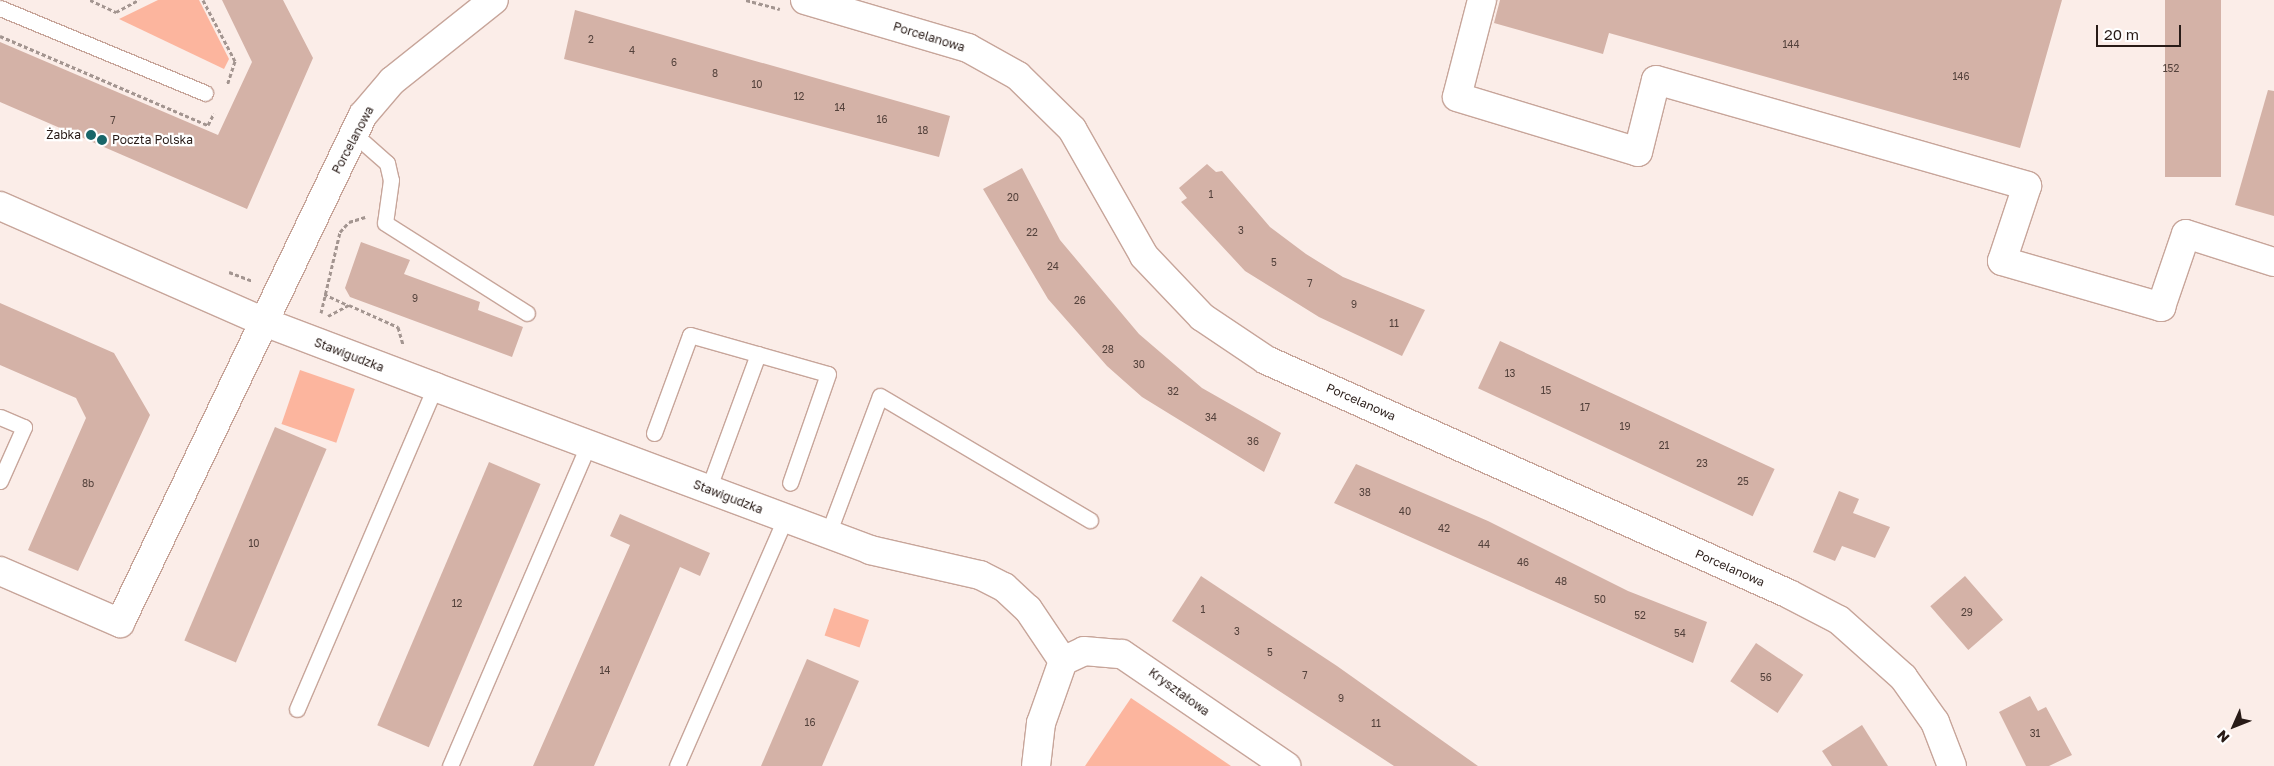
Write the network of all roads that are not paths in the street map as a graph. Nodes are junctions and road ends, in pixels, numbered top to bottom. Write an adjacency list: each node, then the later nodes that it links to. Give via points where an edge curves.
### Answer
1 (494, 0): 6 (street, Porcelanowa, via 392,81 363,115)
2 (805, 0): 29 (street, Porcelanowa, via 968,48 1018,76 1072,129 1144,256 1202,317 1241,346 1839,620 1903,677 1935,722)
3 (1482, 0): 8 (street, via 1457,97 1638,152 1656,80 2027,186 2002,261 2161,307 2186,234)
4 (0, 8): 5 (lane)
5 (205, 93)
6 (354, 134): 9 (lane, via 387,162 391,180 385,223); 10 (street, Porcelanowa)
7 (0, 206): 10 (street, Stawigudzka)
8 (2274, 262)
9 (527, 313)
10 (264, 322): 12 (street, Stawigudzka); 22 (street, via 120,623)
11 (758, 354): 14 (lane, via 690,335); 17 (lane, via 828,374); 18 (lane)
12 (435, 388): 15 (street, Stawigudzka); 24 (lane)
13 (0, 417): 16 (lane, via 24,427)
14 (654, 433)
15 (588, 444): 18 (street, Stawigudzka); 25 (lane)
16 (0, 481)
17 (790, 483)
18 (708, 490): 19 (street, Stawigudzka)
19 (785, 519): 21 (street, Stawigudzka); 26 (lane)
20 (1090, 520): 21 (lane, via 880,396)
21 (828, 534): 23 (street, Stawigudzka, via 910,561 980,575 1004,587 1028,609)
22 (0, 571)
23 (1063, 661): 27 (street, via 1041,723); 28 (street, Kryształowa, via 1084,651 1122,654)
24 (297, 709)
25 (450, 766)
26 (677, 766)
27 (1036, 766)
28 (1286, 766)
29 (1952, 766)

